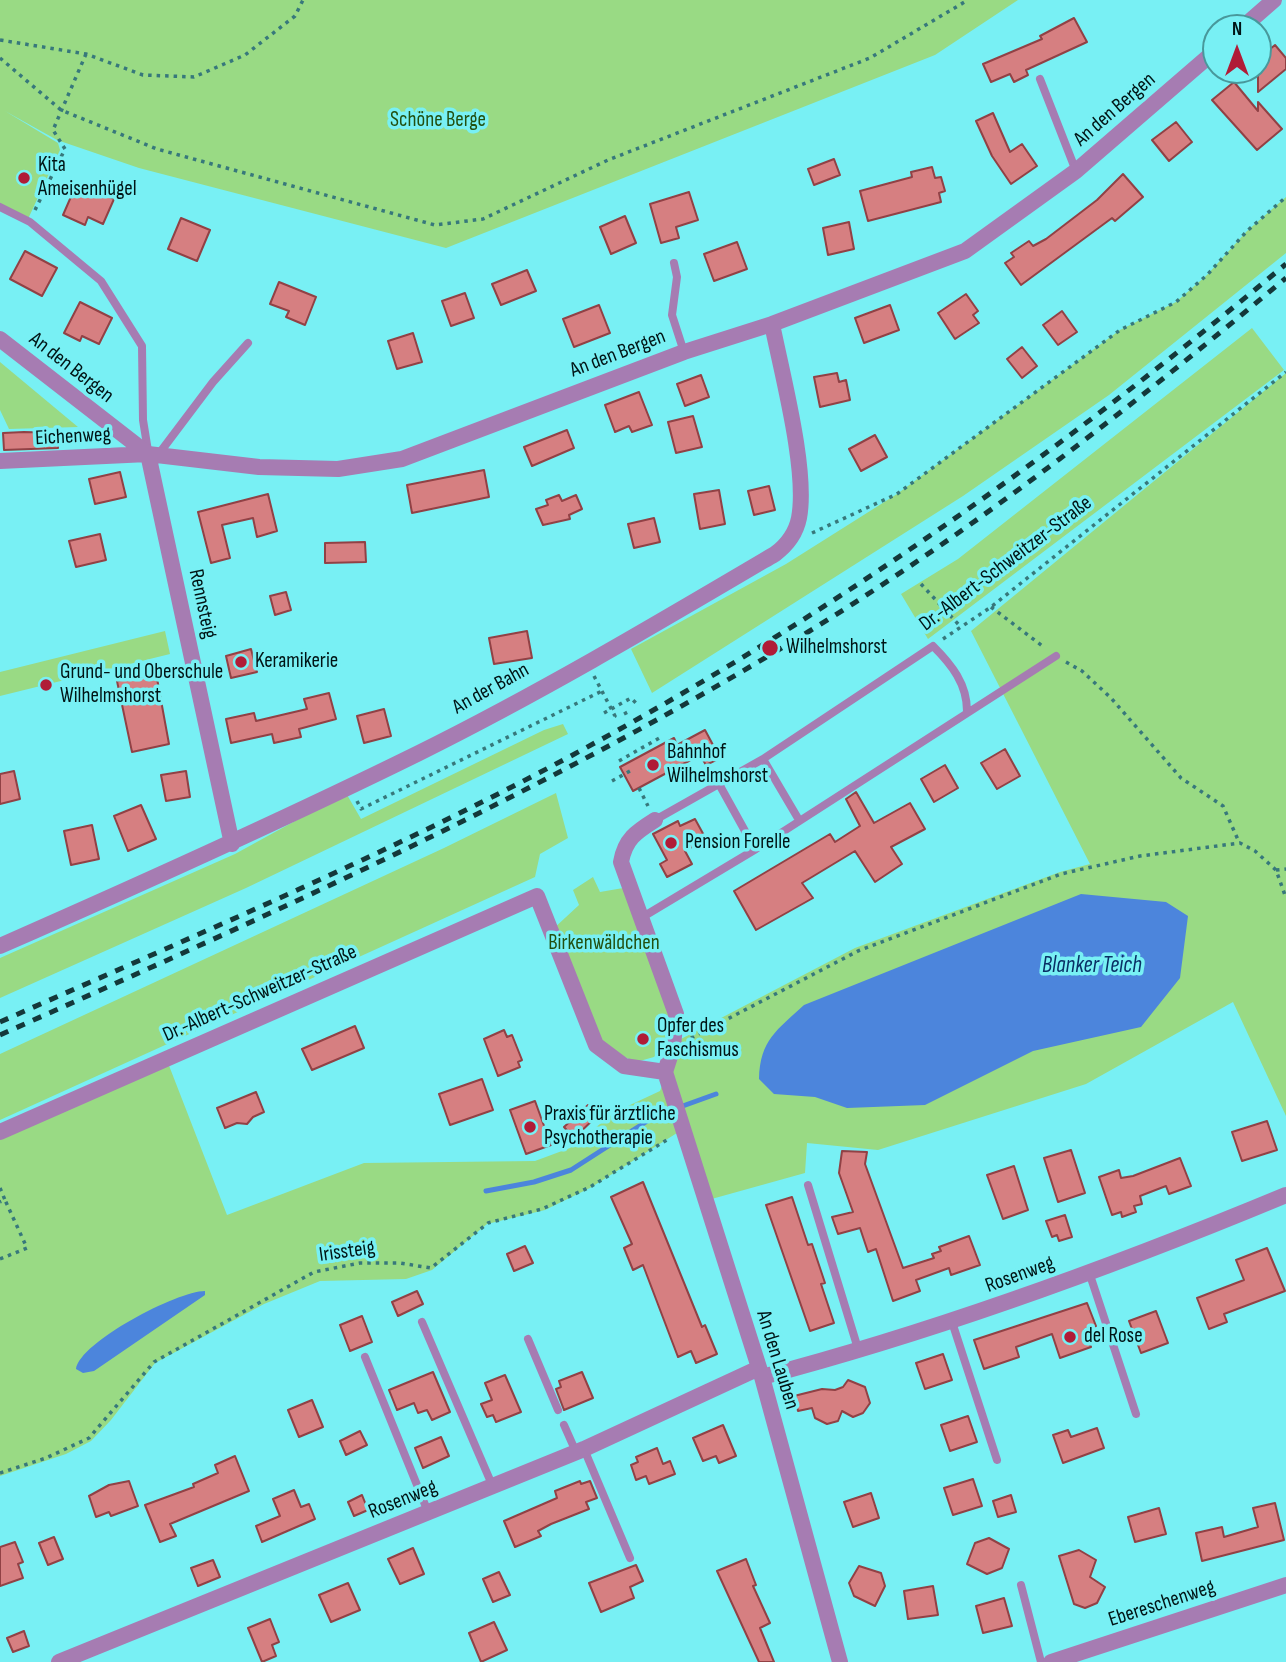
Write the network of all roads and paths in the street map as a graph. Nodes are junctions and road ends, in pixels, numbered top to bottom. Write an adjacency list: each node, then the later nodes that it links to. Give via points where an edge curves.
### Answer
1 (303, 0): 6 (path, via 295,16 245,55 194,77 143,75)
2 (968, 0): 10 (path, via 870,58 608,160 483,219 435,225 157,149)
3 (1274, 0): 4 (street)
4 (1258, 14)
5 (0, 40): 6 (path)
6 (86, 54): 10 (path)
7 (0, 58): 10 (path)
8 (1202, 62): 11 (street, An den Bergen)
9 (1040, 79): 11 (lane)
10 (61, 110): 14 (path, via 53,130 65,149)
11 (1076, 171): 16 (street, An den Bergen, via 965,251)
12 (1286, 197): 23 (path, via 1176,302 1120,330 897,494)
13 (0, 207): 14 (lane)
14 (30, 222): 21 (lane, via 101,281 142,346 143,419)
15 (674, 263): 19 (lane, via 677,277 672,315)
16 (772, 324): 19 (street, An den Bergen); 40 (street, An der Bahn, via 800,497 799,519 782,549 628,640)
17 (0, 339): 21 (street, An den Bergen)
18 (248, 343): 21 (lane)
19 (684, 352): 21 (street, An den Bergen, via 402,459 338,469 259,467)
20 (1286, 372): 25 (path, Dr.-Albert-Schweitzer-Straße)
21 (153, 455): 22 (street, Eichenweg); 44 (street, Rennsteig)
22 (0, 461)
23 (820, 532)
24 (921, 584): 26 (path)
25 (991, 607): 26 (path, Dr.-Albert-Schweitzer-Straße); 28 (path)
26 (961, 627): 27 (path, Dr.-Albert-Schweitzer-Straße)
27 (933, 646): 31 (lane, via 950,663 967,694); 35 (lane, Dr.-Albert-Schweitzer-Straße)
28 (1056, 656): 31 (lane); 43 (path, via 1082,671 1111,698 1181,778 1223,806)
29 (639, 706): 30 (path, via 631,698)
30 (611, 709): 32 (path); 33 (path, via 615,716); 40 (path, via 602,691 361,809)
31 (967, 711): 42 (lane)
32 (604, 713)
33 (611, 719)
34 (661, 737): 36 (path)
35 (763, 759): 39 (lane, Dr.-Albert-Schweitzer-Straße); 42 (lane)
36 (623, 760)
37 (630, 771): 38 (path)
38 (612, 781)
39 (719, 784): 41 (lane, Dr.-Albert-Schweitzer-Straße); 45 (lane)
40 (348, 786): 44 (street, An der Bahn)
41 (655, 820): 49 (street, Dr.-Albert-Schweitzer-Straße, via 631,835 621,862)
42 (799, 820): 45 (lane)
43 (1240, 843): 47 (path); 51 (path, via 1140,856 1061,874 858,951)
44 (232, 844): 50 (street, An der Bahn)
45 (755, 849): 49 (lane)
46 (1286, 869): 47 (path)
47 (1276, 870): 48 (path)
48 (1286, 898)
49 (641, 918): 51 (street, via 676,1014)
50 (0, 946)
51 (673, 1047): 52 (street)
52 (667, 1080): 53 (street, An den Lauben); 54 (street, Dr.-Albert-Schweitzer-Straße, via 624,1066 596,1045 537,896)
53 (684, 1131): 66 (street, An den Lauben); 72 (path, Irissteig, via 590,1187 542,1209 488,1223 431,1268 360,1263 314,1272 154,1362 89,1438)
54 (0, 1132)
55 (808, 1185): 64 (lane)
56 (0, 1188): 58 (path)
57 (1286, 1195): 60 (street, Rosenweg)
58 (3, 1201): 59 (path, via 27,1248)
59 (0, 1259)
60 (1089, 1272): 62 (street, Rosenweg); 68 (lane)
61 (422, 1322): 73 (lane)
62 (952, 1322): 64 (street, Rosenweg); 71 (lane)
63 (528, 1339): 67 (lane)
64 (859, 1352): 66 (street, Rosenweg)
65 (365, 1357): 74 (lane)
66 (760, 1372): 70 (street, Rosenweg); 79 (street, An den Lauben)
67 (558, 1410)
68 (1136, 1414)
69 (564, 1425): 70 (lane)
70 (580, 1451): 73 (street, Rosenweg); 75 (lane)
71 (996, 1460)
72 (0, 1474)
73 (493, 1487): 74 (street, Rosenweg)
74 (428, 1512): 78 (street, Rosenweg)
75 (630, 1558)
76 (1286, 1585): 81 (street, Ebereschenweg)
77 (1021, 1586): 80 (lane)
78 (59, 1662)
79 (840, 1662)
80 (1041, 1662)
81 (1051, 1662)

